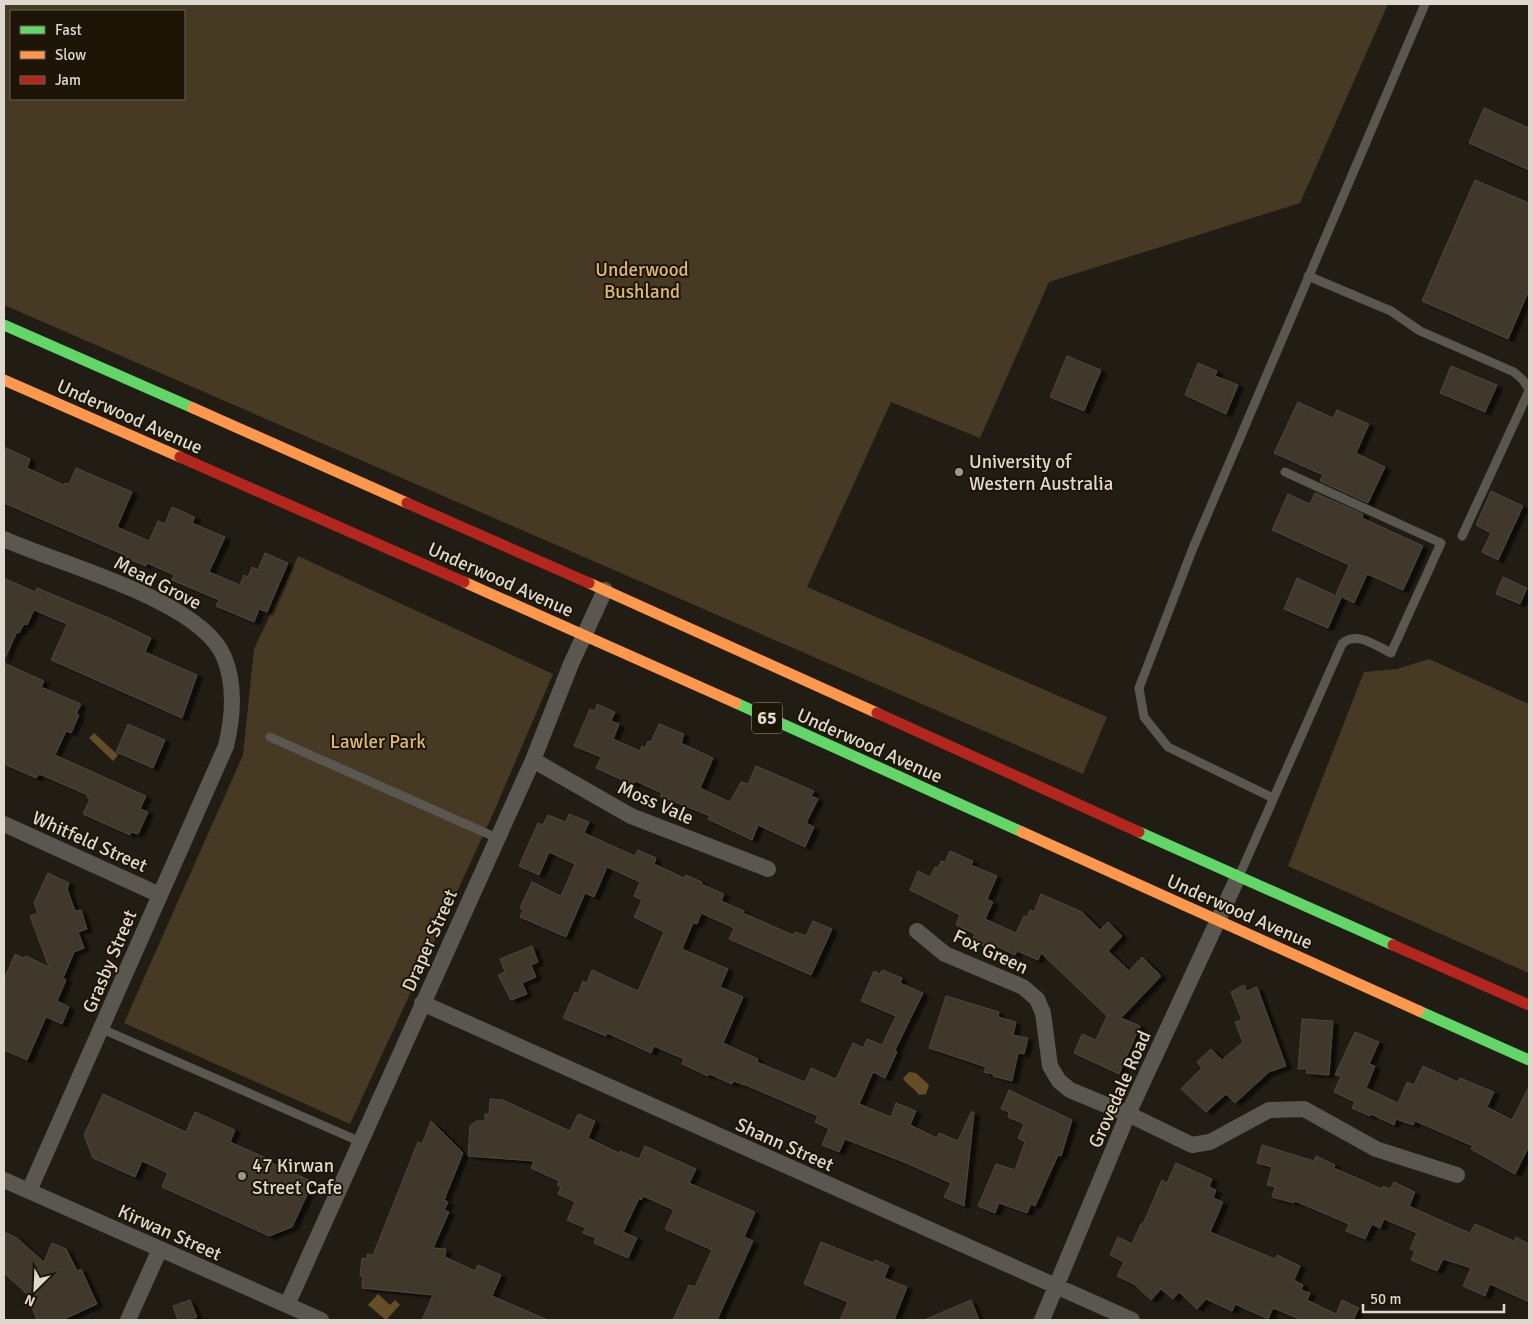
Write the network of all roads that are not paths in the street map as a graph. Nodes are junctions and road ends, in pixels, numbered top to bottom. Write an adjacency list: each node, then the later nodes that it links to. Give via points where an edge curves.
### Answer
1 (1425, 4): 2 (lane)
2 (1308, 276): 5 (lane, via 1390,311 1420,330 1514,372); 14 (lane, via 1139,688 1144,717 1168,747)
3 (4, 325): 9 (main road, Underwood Avenue)
4 (4, 380): 10 (main road, Underwood Avenue / 65)
5 (1529, 390): 7 (lane)
6 (1285, 472): 14 (lane, via 1441,542 1391,653 1356,637 1342,644)
7 (1462, 536)
8 (4, 538): 12 (street, Mead Grove, via 110,578 202,626 224,656 233,696)
9 (605, 590): 10 (street, Draper Street); 18 (main road, Underwood Avenue)
10 (584, 635): 13 (street, Draper Street); 20 (main road, Underwood Avenue / 65)
11 (270, 737): 16 (lane)
12 (226, 746): 19 (street, Grasby Street)
13 (533, 760): 16 (street, Draper Street); 17 (street, Moss Vale, via 631,816)
14 (1273, 798): 18 (lane)
15 (4, 824): 19 (street, Whitfeld Street)
16 (498, 838): 22 (street, Draper Street)
17 (768, 869)
18 (1238, 876): 20 (street, Grovedale Road); 23 (main road, Underwood Avenue)
19 (160, 895): 24 (street, Grasby Street)
20 (1218, 921): 25 (main road, Underwood Avenue / 65); 26 (street, Grovedale Road)
21 (917, 931): 26 (street, Fox Green, via 945,954 1023,987 1037,999 1050,1066 1059,1081 1070,1090)
22 (422, 1003): 27 (street, Draper Street); 32 (street, Shann Street)
23 (1529, 1005)
24 (102, 1029): 27 (lane); 30 (street, Grasby Street)
25 (1529, 1060)
26 (1128, 1114): 28 (street, Fox Green, via 1192,1145 1210,1142 1269,1110 1304,1109 1376,1149); 32 (street, Grovedale Road)
27 (360, 1142): 33 (street, Draper Street)
28 (1457, 1175)
29 (4, 1180): 30 (street, Kirwan Street)
30 (29, 1191): 31 (street, Kirwan Street)
31 (160, 1249): 33 (street, Kirwan Street); 34 (street)
32 (1057, 1287): 36 (street, Grovedale Road); 37 (street, Shann Street)
33 (287, 1305): 35 (street, Kirwan Street)
34 (128, 1320)
35 (321, 1320)
36 (1042, 1320)
37 (1132, 1320)

